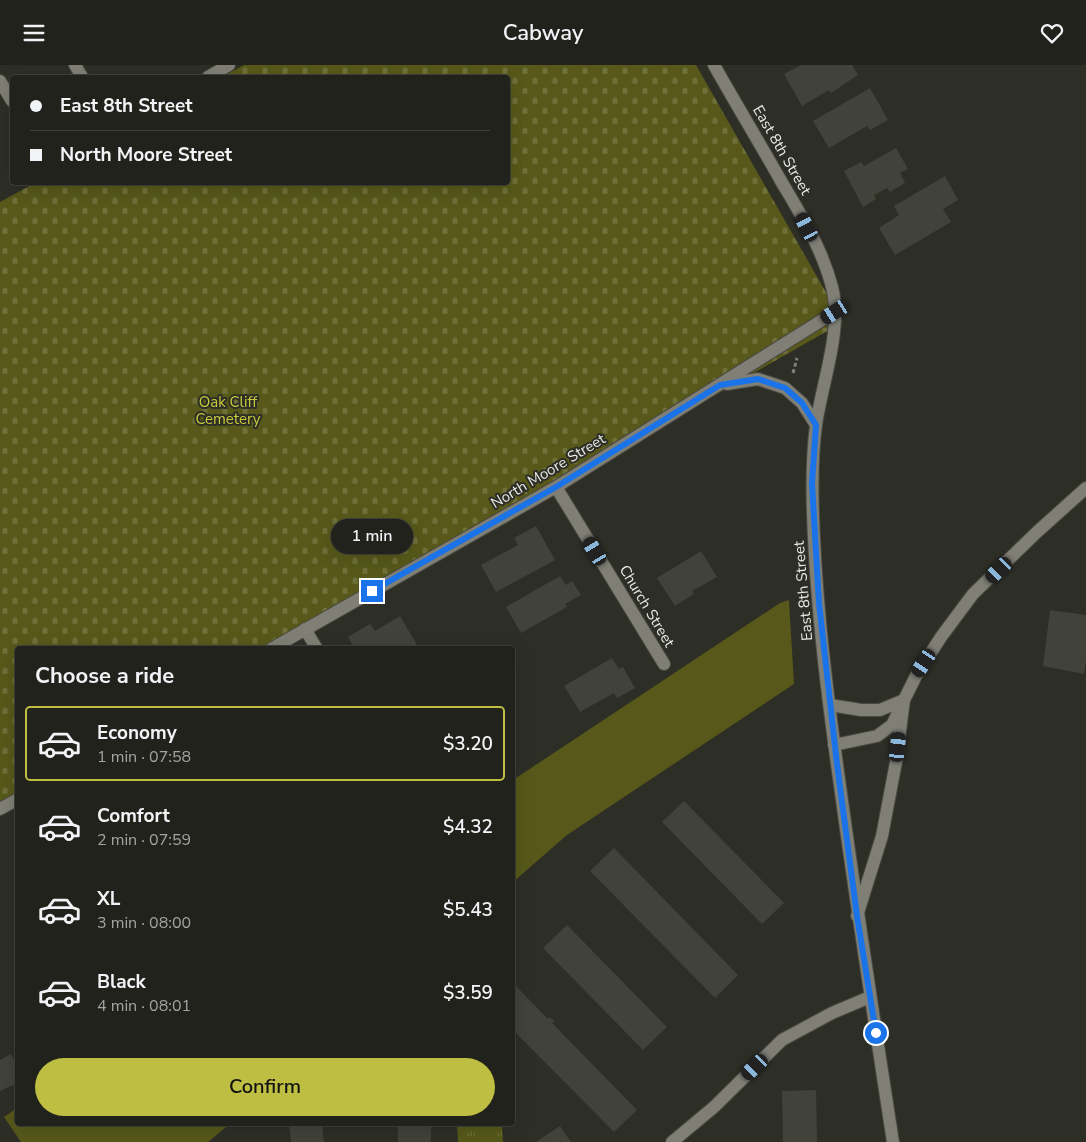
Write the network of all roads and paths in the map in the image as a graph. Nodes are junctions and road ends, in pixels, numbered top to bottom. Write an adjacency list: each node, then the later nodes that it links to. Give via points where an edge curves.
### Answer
1 (714, 65): 6 (street, East 8th Street, via 823,256 833,290)
2 (226, 67): 3 (street)
3 (212, 75)
4 (0, 81): 5 (street)
5 (10, 98)
6 (835, 312): 7 (street, North Moore Street); 8 (street, East 8th Street, via 832,346)
7 (720, 385): 8 (street, via 758,379 785,388 802,403); 9 (street, North Moore Street)
8 (816, 425): 16 (street, East 8th Street, via 812,466 813,516)
9 (556, 487): 11 (street, North Moore Street); 14 (street, Church Street)
10 (1086, 489): 15 (street, via 973,594 941,637)
11 (305, 629): 12 (street, North Moore Street); 13 (street)
12 (276, 646)
13 (315, 646)
14 (664, 664)
15 (904, 701): 16 (street, via 880,710 861,711); 17 (street, via 892,725 877,736); 20 (street, via 882,836)
16 (830, 705): 17 (street, East 8th Street)
17 (834, 745): 20 (street, East 8th Street)
18 (15, 801): 19 (street)
19 (0, 809)
20 (857, 916): 21 (street, East 8th Street)
21 (870, 997): 22 (street, via 782,1040 714,1107); 23 (street, East 8th Street)
22 (672, 1142)
23 (893, 1142)

